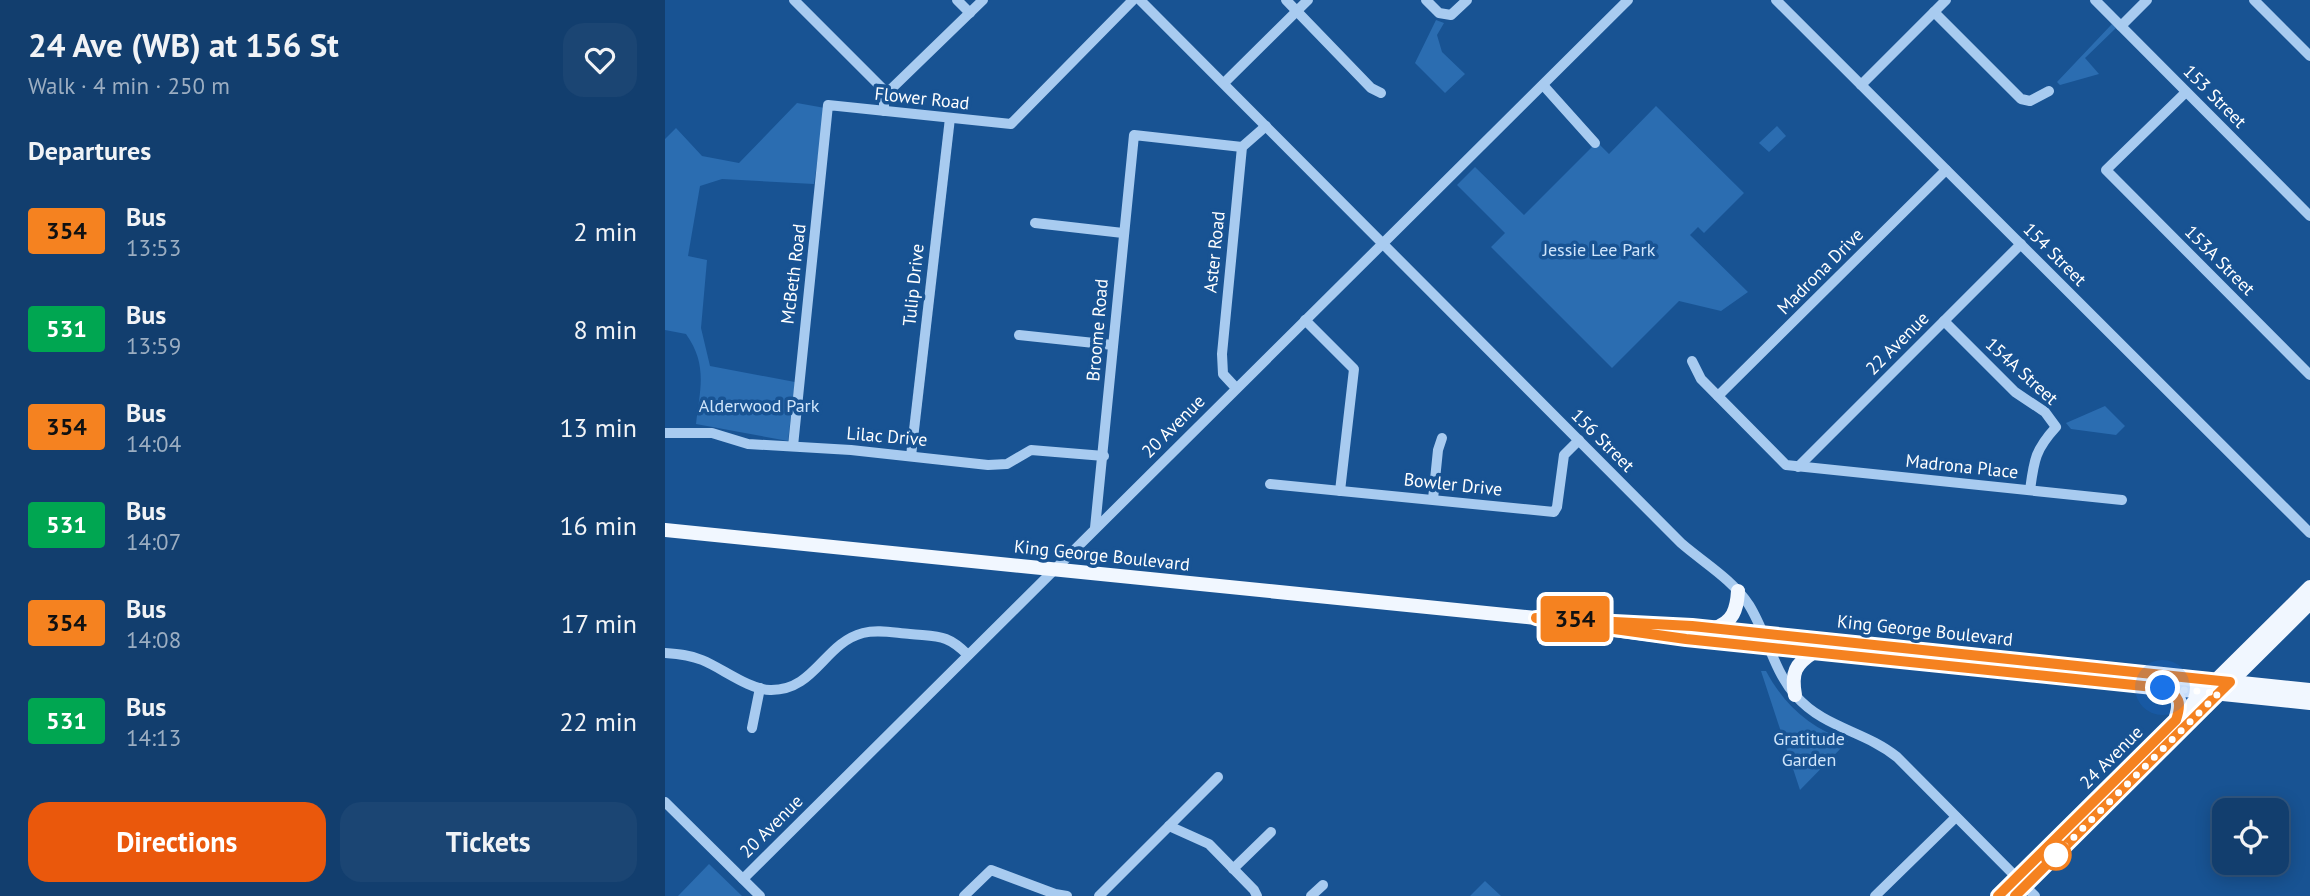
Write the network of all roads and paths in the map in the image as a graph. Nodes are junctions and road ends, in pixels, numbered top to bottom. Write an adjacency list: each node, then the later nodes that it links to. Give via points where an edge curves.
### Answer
1 (794, 0): 26 (street)
2 (957, 0): 18 (street)
3 (983, 0): 18 (street)
4 (1133, 0): 30 (street, Flower Road, via 1011,124)
5 (1140, 0): 21 (street, 156 Street)
6 (1286, 0): 16 (street)
7 (1308, 0): 16 (street)
8 (1426, 0): 9 (street, via 1439,13 1451,15)
9 (1467, 0)
10 (1628, 0): 22 (street, 20 Avenue)
11 (1946, 0): 17 (street)
12 (2095, 0): 19 (street, 153 Street)
13 (2147, 0): 19 (street)
14 (2254, 0): 20 (street)
15 (1783, 2): 23 (street, 154 Street)
16 (1296, 11): 21 (street); 27 (street)
17 (1934, 12): 23 (street); 24 (street, via 2021,99 2030,101)
18 (970, 13): 26 (street)
19 (2121, 26): 25 (street, 153 Street)
20 (2310, 56)
21 (1224, 83): 31 (street, 156 Street)
22 (1543, 85): 32 (street); 38 (street, 20 Avenue)
23 (1861, 85): 34 (street, 154 Street)
24 (2049, 91)
25 (2186, 92): 35 (street, 153 Street); 45 (street, 153A Street, via 2106,170)
26 (887, 93): 29 (street)
27 (1381, 93)
28 (828, 105): 29 (street, Flower Road); 51 (street, McBeth Road)
29 (884, 111): 30 (street, Flower Road)
30 (950, 118): 52 (street, Tulip Drive)
31 (1266, 126): 33 (street); 38 (street, 156 Street)
32 (1595, 143)
33 (1242, 148): 37 (street, Broome Road, via 1134,135); 46 (street, Aster Road, via 1222,354 1223,374)
34 (1946, 170): 39 (street, 154 Street); 47 (street, Madrona Drive)
35 (2310, 216)
36 (1035, 223): 37 (street)
37 (1123, 233): 43 (street, Broome Road)
38 (1382, 244): 40 (street, 20 Avenue); 50 (street, 156 Street)
39 (2021, 244): 41 (street, 22 Avenue); 62 (street, 154 Street)
40 (1305, 320): 46 (street, 20 Avenue); 57 (street, via 1354,369)
41 (1944, 321): 54 (street, 22 Avenue); 56 (street, 154A Street, via 2056,427 2034,458)
42 (1019, 335): 43 (street)
43 (1113, 345): 53 (street, Broome Road)
44 (1692, 361): 47 (street, via 1701,379)
45 (2310, 375)
46 (1236, 388): 60 (street, 20 Avenue)
47 (1718, 396): 54 (street, via 1786,465)
48 (665, 433): 51 (street, Lilac Drive, via 712,433 748,444)
49 (1442, 438): 58 (street)
50 (1579, 440): 58 (street, Bowler Drive, via 1564,455 1554,512); 65 (street, 156 Street, via 1681,543)
51 (793, 446): 52 (street, Lilac Drive)
52 (911, 456): 53 (street, Lilac Drive, via 988,465 1007,464 1031,450)
53 (1104, 456): 60 (street, Broome Road)
54 (1798, 467): 56 (street, Madrona Place)
55 (1270, 484): 57 (street, Bowler Drive)
56 (2030, 490): 59 (street, Madrona Place)
57 (1340, 491): 58 (street, Bowler Drive)
58 (1433, 499)
59 (2122, 500)
60 (1095, 528): 63 (street, 20 Avenue)
61 (665, 530): 63 (main road, King George Boulevard)
62 (2310, 533)
63 (1054, 569): 67 (main road, King George Boulevard); 73 (street, 20 Avenue)
64 (2310, 587): 78 (main road, 24 Avenue)
65 (1738, 591): 68 (main road, via 1734,614); 69 (street, 156 Street)
66 (2310, 603): 74 (main road, 24 Avenue)
67 (1536, 618): 68 (main road, King George Boulevard); 69 (main road, King George Boulevard, via 1648,635)
68 (1713, 628): 69 (main road, King George Boulevard)
69 (1766, 641): 70 (main road, King George Boulevard); 72 (main road, King George Boulevard); 83 (street, 156 Street)
70 (1814, 652): 75 (main road, King George Boulevard); 83 (main road, via 1797,665 1792,680)
71 (665, 653): 80 (street, via 702,660)
72 (1958, 653): 75 (main road, via 1946,658 1917,656); 76 (main road, King George Boulevard)
73 (968, 655): 80 (street, via 947,638 874,631 845,641 807,679 782,688); 93 (street, 20 Avenue)
74 (2257, 656): 78 (main road, 24 Avenue); 79 (main road, via 2254,666 2260,679)
75 (1909, 662): 77 (main road, King George Boulevard)
76 (2059, 663): 77 (main road, via 2053,670); 78 (main road, King George Boulevard)
77 (1997, 671): 81 (main road, King George Boulevard)
78 (2217, 687): 79 (main road, King George Boulevard); 81 (main road, King George Boulevard); 84 (main road, King George Boulevard); 85 (main road, 24 Avenue); 95 (main road, 24 Avenue)
79 (2276, 687): 82 (main road, King George Boulevard)
80 (760, 688): 86 (street)
81 (2163, 688): 85 (main road, via 2179,701)
82 (2310, 691)
83 (1795, 695): 89 (street, 156 Street, via 1832,724 1881,744)
84 (2310, 703)
85 (2176, 720): 95 (main road, 24 Avenue)
86 (752, 728)
87 (1217, 777): 90 (street)
88 (665, 802): 93 (street)
89 (1956, 817): 95 (street, 156 Street); 102 (street)
90 (1169, 826): 92 (street, via 1209,844); 99 (street)
91 (1271, 832): 92 (street)
92 (1233, 869): 100 (street)
93 (743, 879): 96 (street)
94 (1323, 885): 101 (street)
95 (2022, 889): 103 (main road, 24 Avenue)
96 (761, 896)
97 (964, 896): 98 (street, via 991,870)
98 (1067, 896)
99 (1100, 896)
100 (1257, 896)
101 (1311, 896)
102 (1875, 896)
103 (1998, 896)

